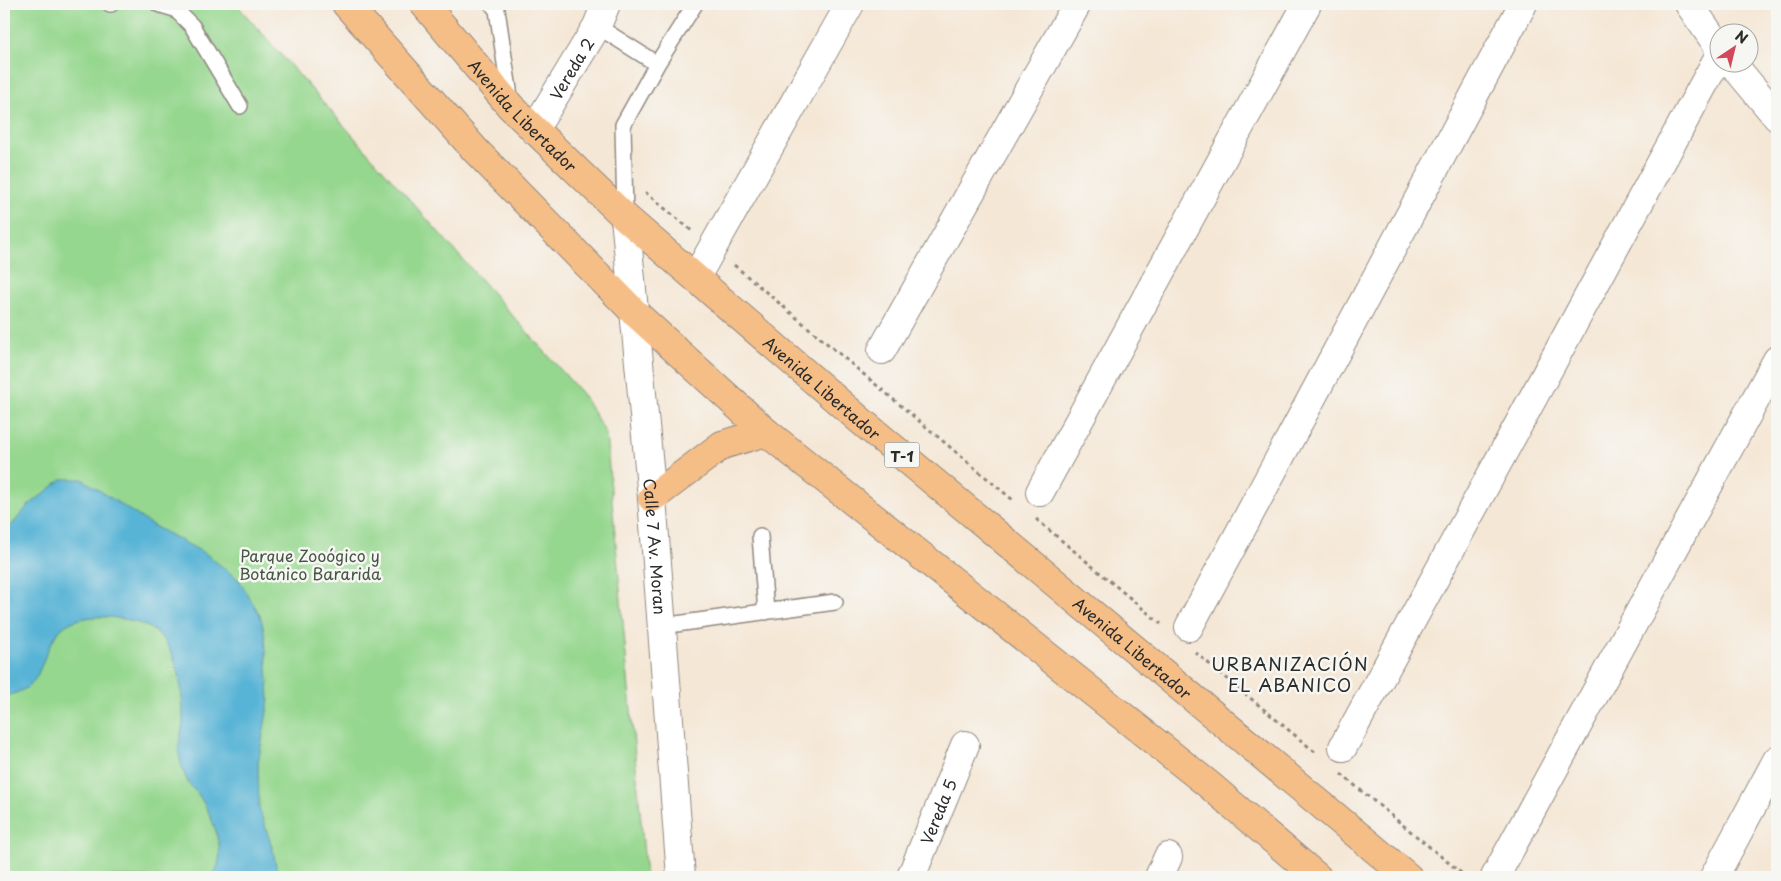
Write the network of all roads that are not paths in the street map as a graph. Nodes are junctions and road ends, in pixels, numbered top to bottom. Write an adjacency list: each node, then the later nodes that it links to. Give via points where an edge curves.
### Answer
1 (158, 4): 16 (lane, via 175,9 192,26)
2 (346, 4): 22 (main road, via 476,151)
3 (424, 4): 17 (main road, Avenida Libertador / T-1)
4 (492, 4): 17 (lane, via 497,10)
5 (695, 4): 13 (lane)
6 (850, 4): 21 (street)
7 (1076, 4): 23 (street)
8 (1307, 4): 27 (street)
9 (1523, 4): 32 (street)
10 (1689, 4): 12 (street)
11 (602, 15): 13 (lane); 19 (street, Vereda 2)
12 (1708, 32)
13 (658, 64): 20 (lane, via 623,125)
14 (1710, 72): 34 (street)
15 (1739, 72): 18 (street)
16 (240, 106)
17 (511, 107): 19 (main road, Avenida Libertador / T-1)
18 (1777, 117)
19 (534, 130): 20 (main road, Avenida Libertador / T-1)
20 (625, 217): 21 (main road, Avenida Libertador / T-1); 22 (street, Calle 7 Av. Moran)
21 (696, 277): 39 (main road, Avenida Libertador / T-1, via 861,421)
22 (634, 312): 25 (main road); 26 (street, Calle 7 Av. Moran)
23 (882, 350)
24 (1777, 360): 40 (street)
25 (766, 432): 26 (main road, via 722,445); 38 (main road, via 1208,784)
26 (652, 498): 31 (street, Calle 7 Av. Moran)
27 (1030, 498)
28 (760, 536): 30 (lane)
29 (835, 602): 30 (lane)
30 (766, 612): 31 (lane)
31 (662, 626): 36 (street, Calle 7 Av. Moran)
32 (1182, 635)
33 (965, 744): 37 (street, Vereda 5)
34 (1334, 758)
35 (1777, 760): 41 (street)
36 (681, 877)
37 (911, 877)
38 (1317, 877)
39 (1408, 877)
40 (1495, 877)
41 (1714, 877)

